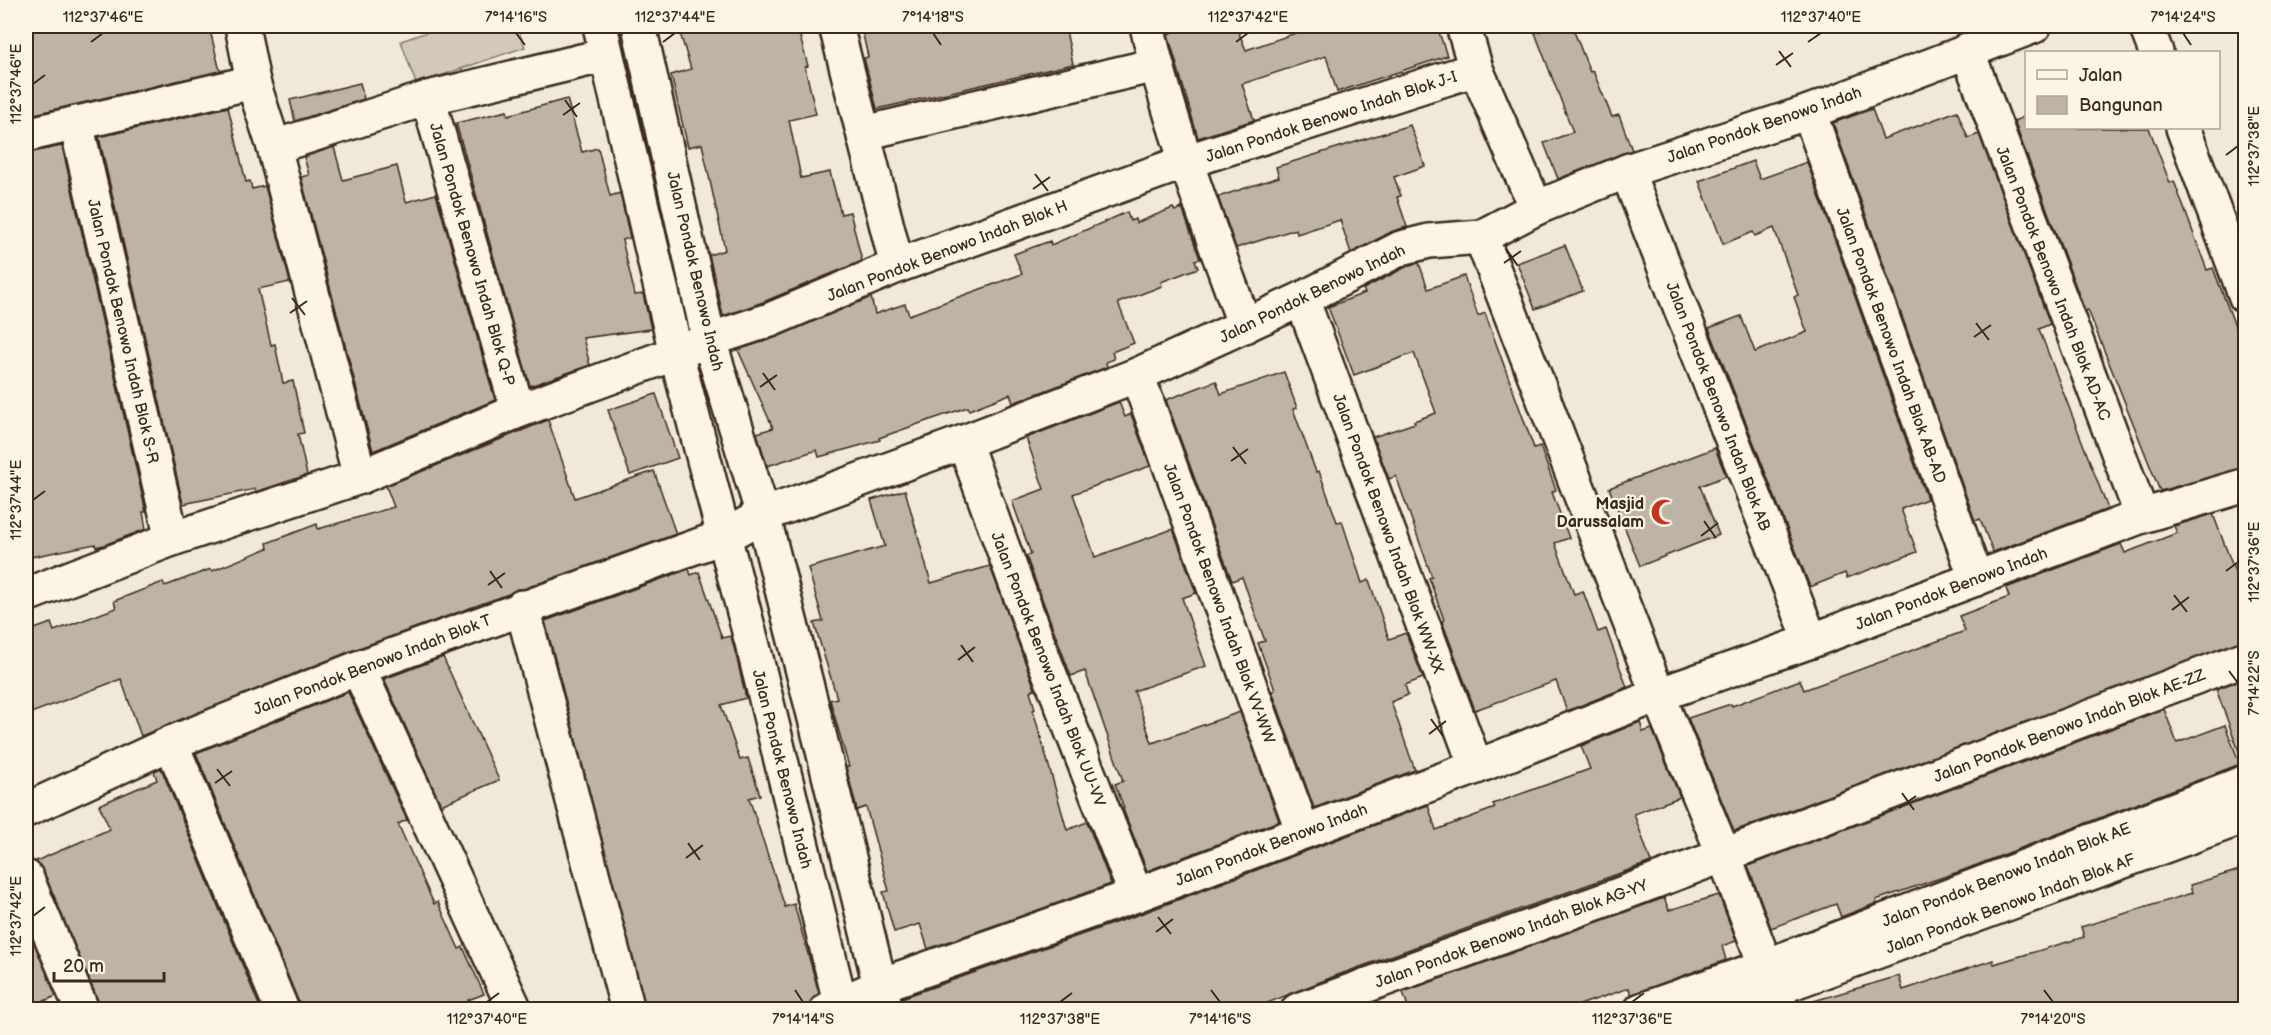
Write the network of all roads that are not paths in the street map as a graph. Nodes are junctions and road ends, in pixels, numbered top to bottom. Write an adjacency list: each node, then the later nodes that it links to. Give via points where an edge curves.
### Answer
1 (242, 26): 13 (street)
2 (639, 26): 29 (street, Jalan Pondok Benowo Indah)
3 (836, 26): 18 (street)
4 (1147, 26): 11 (street)
5 (1463, 26): 12 (street)
6 (2034, 26): 9 (street, Jalan Pondok Benowo Indah)
7 (2146, 26): 10 (street)
8 (603, 40): 14 (street, Jalan Pondok Benowo Indah); 30 (street, Jalan Pondok Benowo Indah)
9 (1967, 50): 15 (street, Jalan Pondok Benowo Indah); 37 (street, Jalan Pondok Benowo Indah Blok AD-AC)
10 (2156, 51)
11 (1156, 65): 18 (street); 21 (street)
12 (1476, 69): 21 (street, Jalan Pondok Benowo Indah Blok J-I); 23 (street)
13 (253, 82): 16 (street); 20 (street)
14 (428, 98): 20 (street, Jalan Pondok Benowo Indah); 32 (street, Jalan Pondok Benowo Indah Blok Q-P)
15 (1809, 112): 22 (street, Jalan Pondok Benowo Indah); 40 (street, Jalan Pondok Benowo Indah Blok AB-AD)
16 (76, 123): 19 (street); 39 (street, Jalan Pondok Benowo Indah Blok S-R)
17 (2183, 129): 26 (street)
18 (864, 133): 25 (street)
19 (26, 135)
20 (274, 147): 34 (street)
21 (1185, 162): 25 (street, Jalan Pondok Benowo Indah Blok H); 28 (street)
22 (1626, 171): 23 (street, Jalan Pondok Benowo Indah); 43 (street, Jalan Pondok Benowo Indah Blok AB)
23 (1536, 208): 24 (street, Jalan Pondok Benowo Indah)
24 (1482, 237): 27 (street, Jalan Pondok Benowo Indah, via 1429,241 1401,248); 46 (street)
25 (897, 266): 29 (street, Jalan Pondok Benowo Indah Blok H, via 770,320)
26 (2246, 297)
27 (1302, 299): 28 (street, Jalan Pondok Benowo Indah); 48 (street, Jalan Pondok Benowo Indah Blok WW-XX)
28 (1245, 326): 31 (street, Jalan Pondok Benowo Indah)
29 (709, 339): 30 (street); 36 (street, Jalan Pondok Benowo Indah)
30 (676, 353): 32 (street); 38 (street, Jalan Pondok Benowo Indah)
31 (1137, 375): 33 (street, Jalan Pondok Benowo Indah); 52 (street, Jalan Pondok Benowo Indah Blok VV-WW)
32 (518, 411): 34 (street)
33 (964, 442): 36 (street, Jalan Pondok Benowo Indah); 55 (street, Jalan Pondok Benowo Indah Blok UU-VV, via 1042,657)
34 (360, 477): 39 (street)
35 (2246, 485): 37 (street, Jalan Pondok Benowo Indah)
36 (763, 515): 38 (street, Jalan Pondok Benowo Indah); 57 (street, Jalan Pondok Benowo Indah)
37 (2142, 516): 40 (street, Jalan Pondok Benowo Indah)
38 (725, 536): 42 (street, Jalan Pondok Benowo Indah Blok T); 58 (street, Jalan Pondok Benowo Indah)
39 (172, 539): 41 (street)
40 (1976, 579): 43 (street, Jalan Pondok Benowo Indah)
41 (26, 596)
42 (522, 607): 45 (street, Jalan Pondok Benowo Indah Blok T); 62 (street)
43 (1811, 641): 46 (street, Jalan Pondok Benowo Indah)
44 (2246, 658): 53 (street, Jalan Pondok Benowo Indah Blok AE-ZZ)
45 (358, 668): 47 (street, Jalan Pondok Benowo Indah Blok T); 61 (street)
46 (1658, 695): 48 (street, Jalan Pondok Benowo Indah); 53 (street)
47 (171, 743): 50 (street, Jalan Pondok Benowo Indah Blok T); 60 (street)
48 (1476, 767): 52 (street, Jalan Pondok Benowo Indah)
49 (2246, 782): 56 (street, Jalan Pondok Benowo Indah Blok AE)
50 (26, 810)
51 (2246, 816): 56 (street, Jalan Pondok Benowo Indah Blok AF)
52 (1303, 832): 55 (street, Jalan Pondok Benowo Indah)
53 (1724, 855): 56 (street); 63 (street, Jalan Pondok Benowo Indah Blok AG-YY)
54 (26, 878): 59 (street)
55 (1136, 895): 57 (street, Jalan Pondok Benowo Indah)
56 (1775, 988): 64 (street, via 1704,986); 65 (street)
57 (884, 997): 58 (street, Jalan Pondok Benowo Indah)
58 (836, 1007)
59 (82, 1010)
60 (282, 1010)
61 (515, 1010)
62 (628, 1010)
63 (1298, 1010)
64 (1641, 1010)
65 (1710, 1010)

